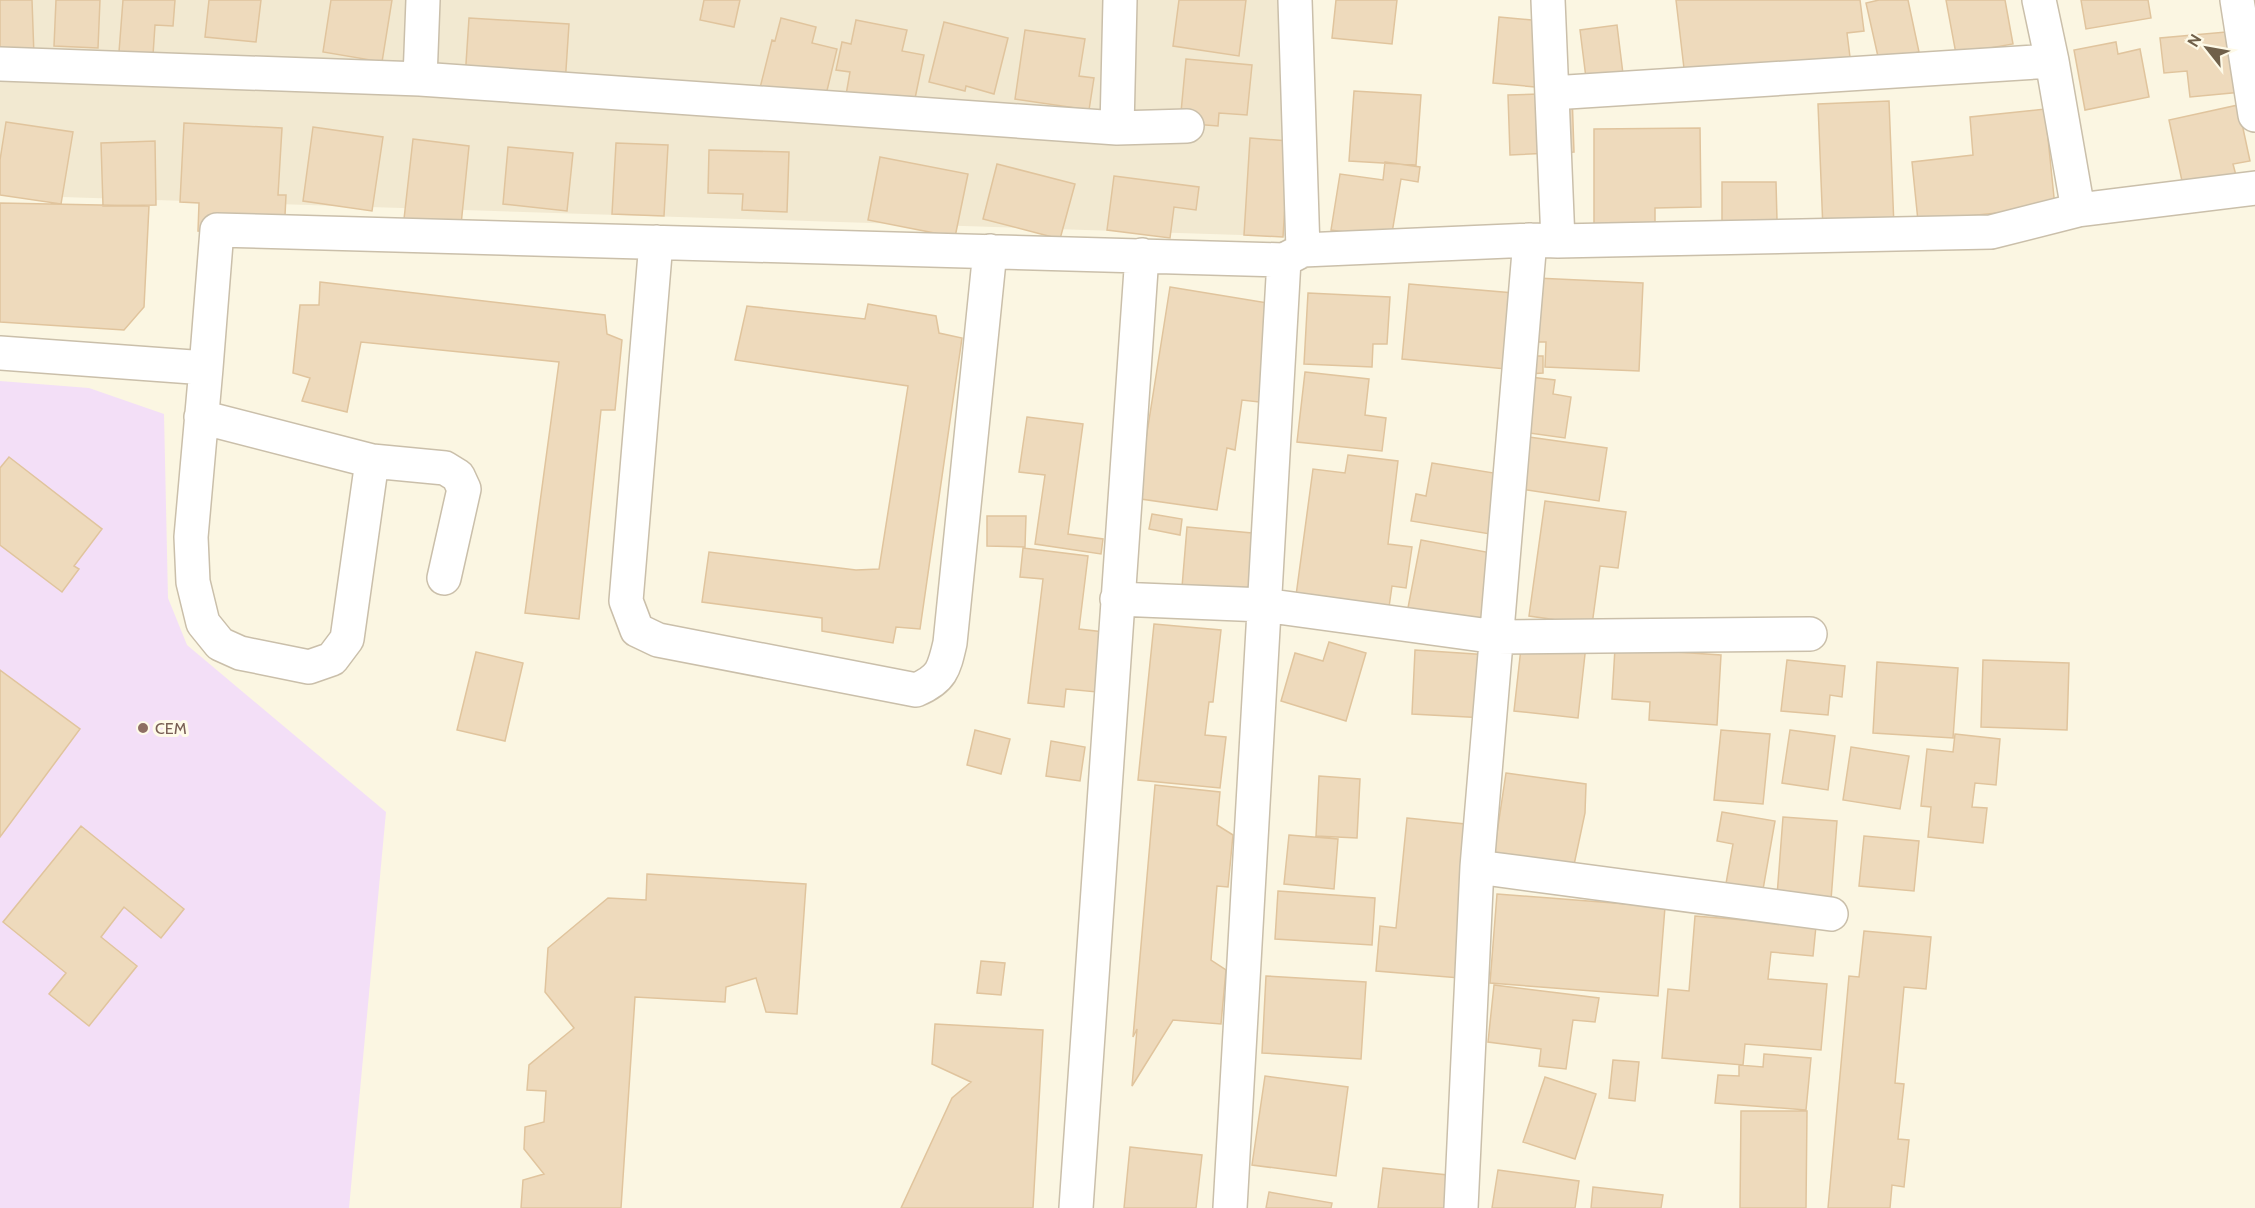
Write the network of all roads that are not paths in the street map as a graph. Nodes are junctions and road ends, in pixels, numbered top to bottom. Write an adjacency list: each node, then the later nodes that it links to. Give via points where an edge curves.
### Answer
1 (423, 0): 9 (street)
2 (1120, 0): 13 (street)
3 (1295, 0): 20 (street)
4 (1548, 0): 10 (street)
5 (2039, 0): 7 (street)
6 (2237, 0): 11 (street)
7 (2052, 61): 10 (street); 15 (street)
8 (0, 64): 9 (street)
9 (420, 79): 13 (street)
10 (1552, 93): 16 (street)
11 (2255, 115)
12 (1187, 126): 13 (street)
13 (1117, 128)
14 (2255, 188): 15 (street)
15 (2078, 210): 16 (street, via 1991,232)
16 (1544, 240): 20 (street); 29 (street)
17 (656, 242): 18 (street); 18 (street, via 626,601 636,630 658,640 916,690 933,683 945,666 950,643); 22 (street, via 217,230)
18 (990, 251): 19 (street)
19 (1142, 255): 20 (street); 26 (street)
20 (1293, 255): 27 (street)
21 (0, 353): 22 (street)
22 (206, 368): 23 (street)
23 (201, 417): 24 (street); 24 (street, via 191,537 193,582 203,623 220,644 240,653 309,666 332,659 346,639)
24 (372, 460): 25 (street, via 445,468 458,476 464,489)
25 (444, 578)
26 (1117, 599): 27 (street); 32 (street)
27 (1264, 604): 29 (street); 33 (street)
28 (1810, 634): 29 (street)
29 (1497, 637): 30 (street)
30 (1477, 867): 31 (street); 34 (street)
31 (1831, 914)
32 (1076, 1208)
33 (1230, 1208)
34 (1461, 1208)

